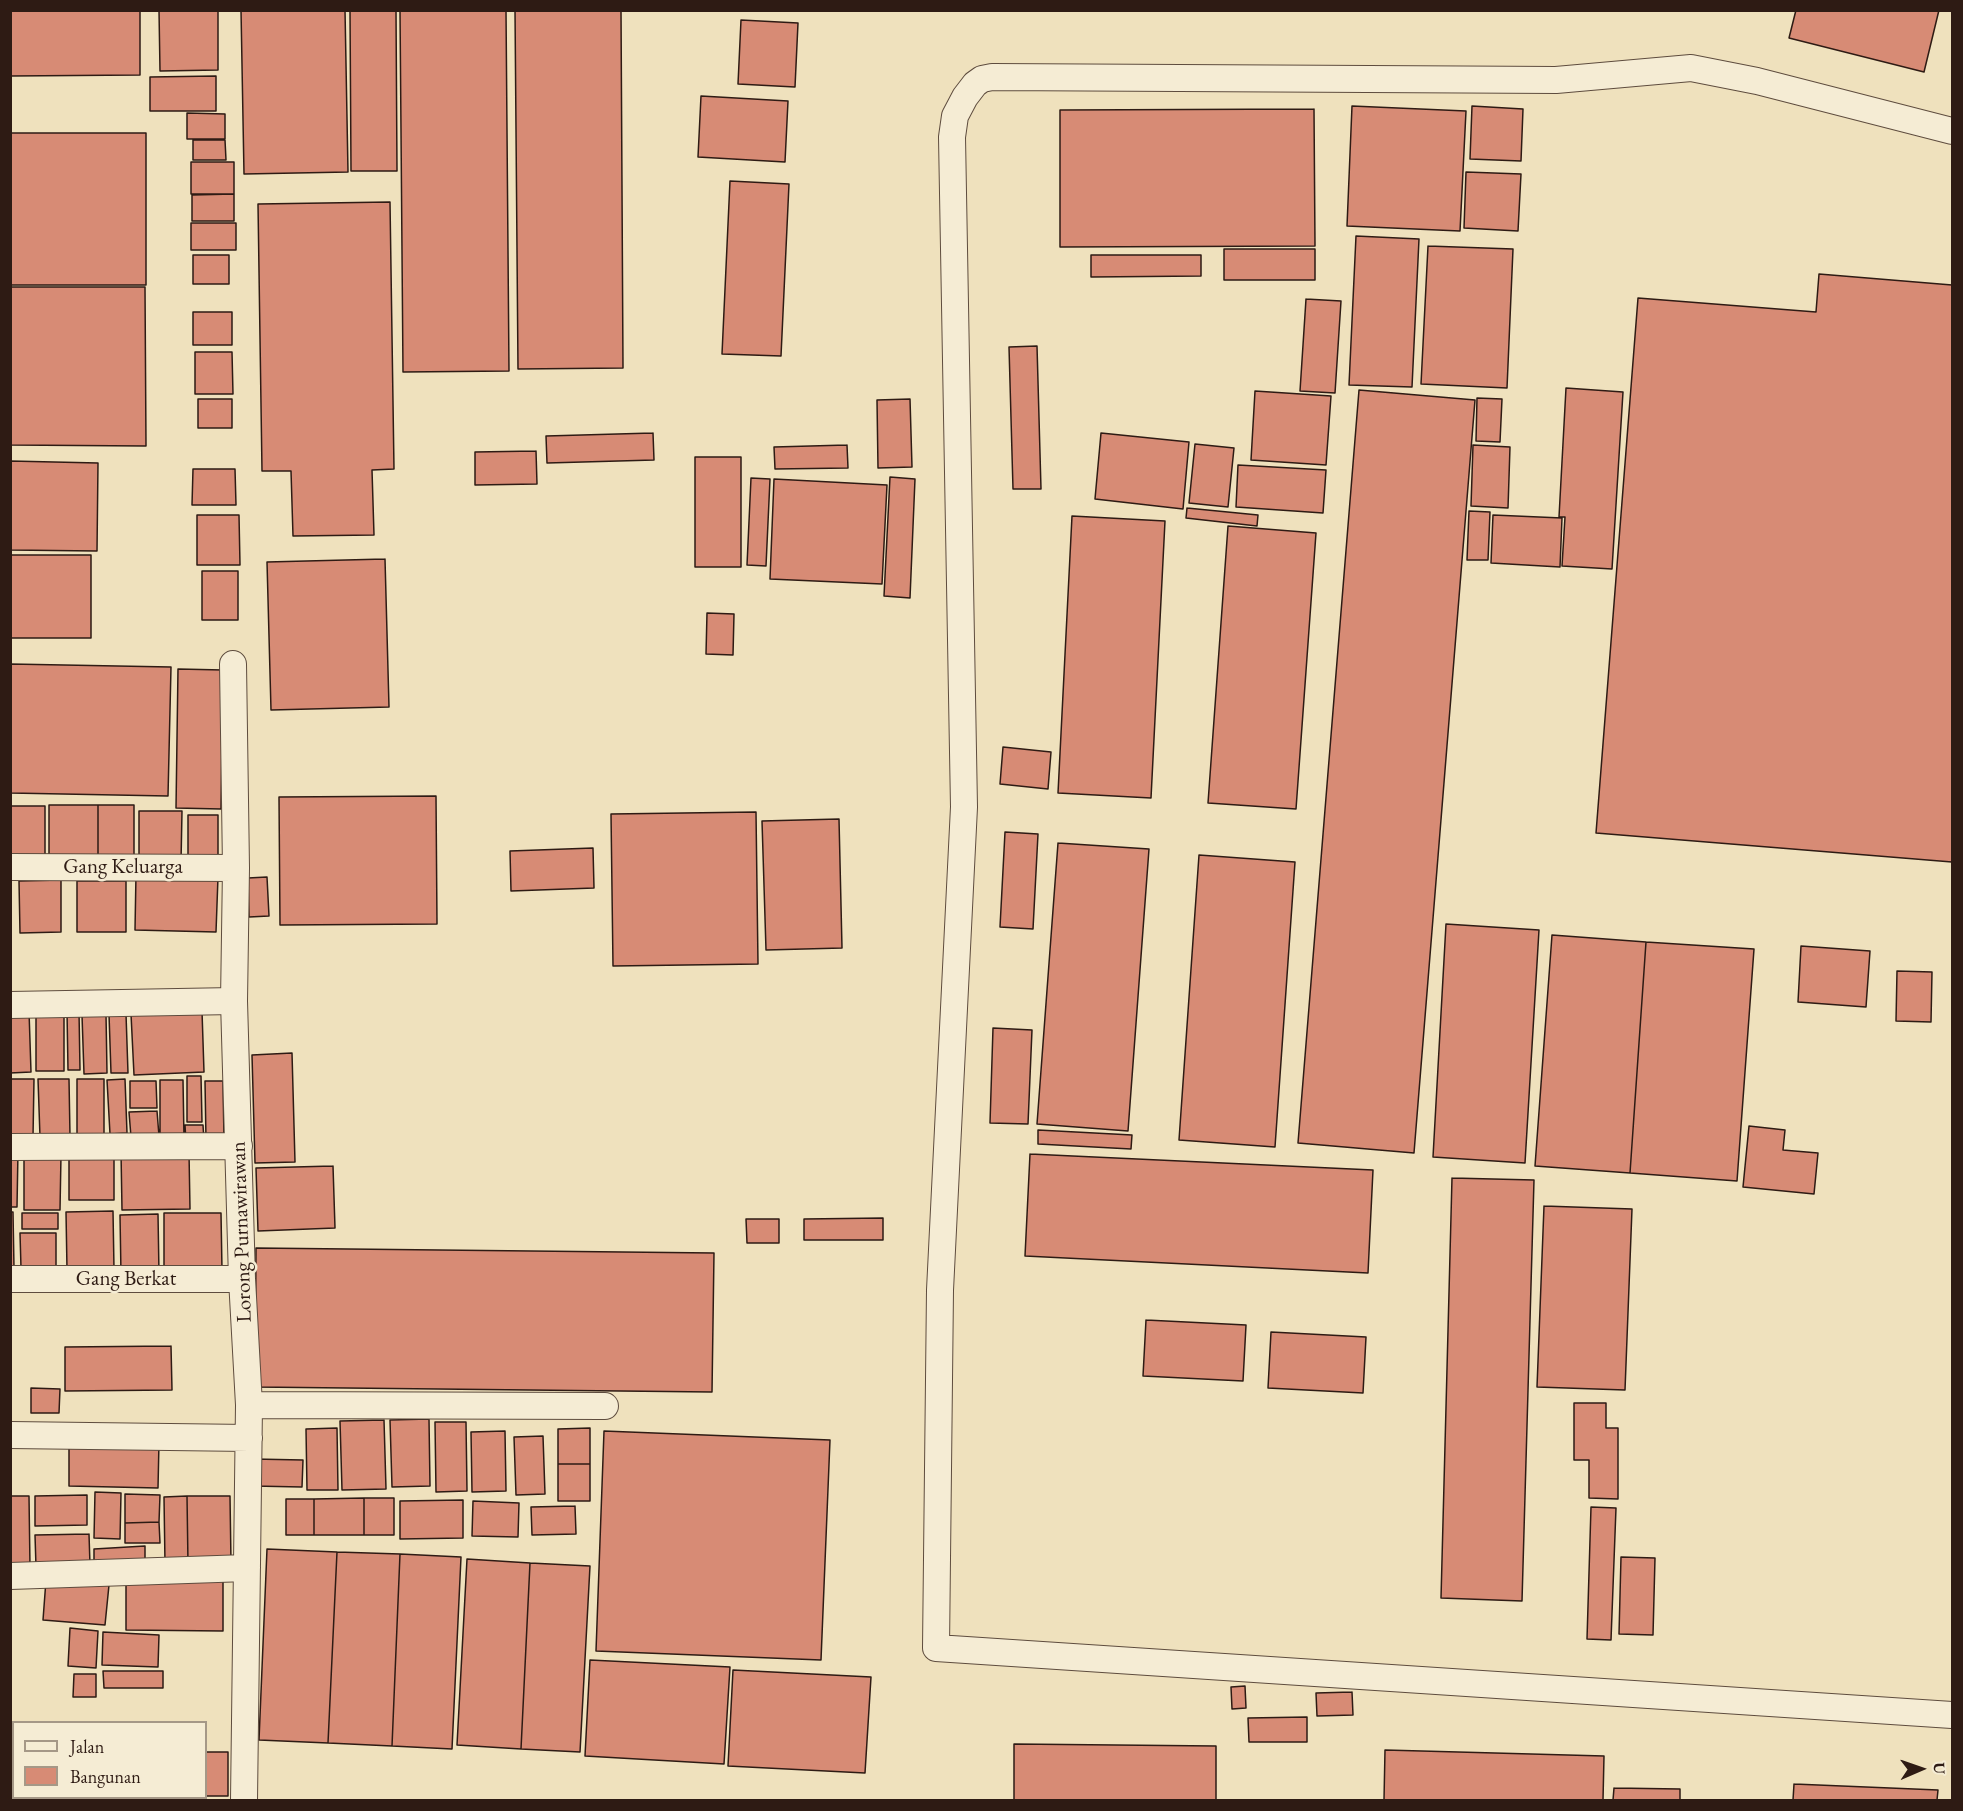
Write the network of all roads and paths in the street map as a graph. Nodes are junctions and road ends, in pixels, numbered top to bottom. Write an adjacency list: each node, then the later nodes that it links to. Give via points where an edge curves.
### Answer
1 (1953, 131): 17 (street, via 1691,68 1556,80 992,77 975,84 965,97 955,116 952,137 964,807 940,1290 936,1635 936,1648)
2 (233, 664): 4 (street, Lorong Purnawirawan)
3 (10, 867): 4 (street, Gang Keluarga)
4 (236, 868): 5 (street, Lorong Purnawirawan)
5 (234, 1001): 6 (street); 7 (street, Lorong Purnawirawan)
6 (10, 1005)
7 (239, 1146): 8 (street); 10 (street, Lorong Purnawirawan)
8 (10, 1148)
9 (10, 1279): 10 (street, Gang Berkat)
10 (242, 1279): 11 (street, Lorong Purnawirawan)
11 (249, 1405): 12 (street); 14 (street, Lorong Purnawirawan)
12 (605, 1406)
13 (10, 1435): 14 (street)
14 (249, 1438): 15 (street, Lorong Purnawirawan)
15 (247, 1568): 16 (street); 18 (street, Lorong Purnawirawan)
16 (10, 1576)
17 (1953, 1715)
18 (244, 1800)

